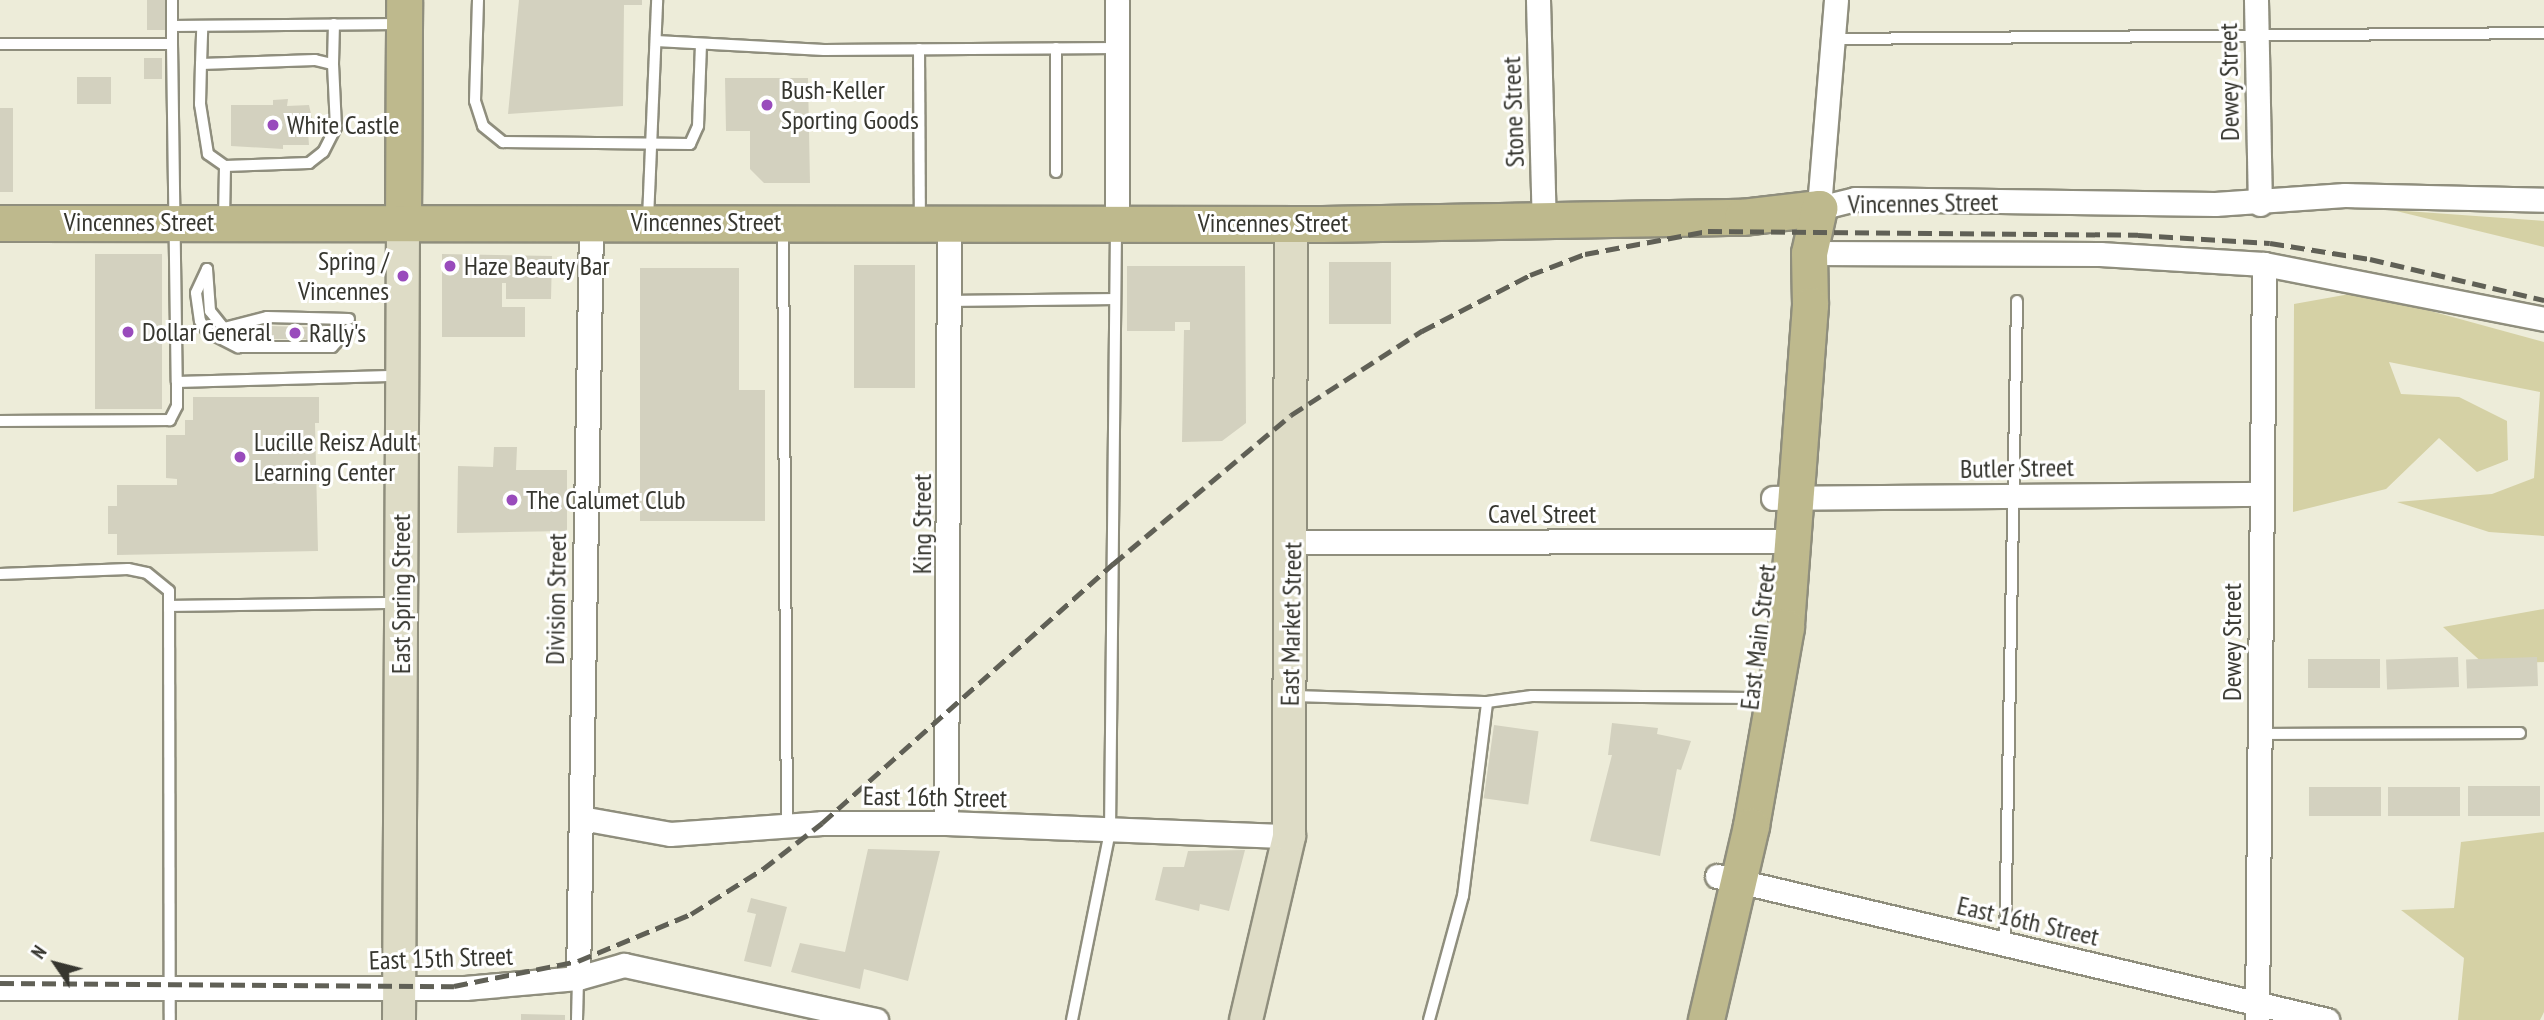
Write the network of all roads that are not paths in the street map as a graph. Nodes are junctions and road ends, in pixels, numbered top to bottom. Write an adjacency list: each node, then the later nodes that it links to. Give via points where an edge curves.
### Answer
1 (172, 0): 10 (lane)
2 (478, 0): 24 (lane, via 475,102 483,127 493,137 519,145)
3 (657, 0): 15 (lane)
4 (1117, 0): 20 (street)
5 (1538, 0): 36 (street, Stone Street)
6 (1836, 0): 14 (street)
7 (2256, 0): 13 (street, Dewey Street)
8 (404, 12): 9 (lane); 30 (main road, East Spring Street)
9 (334, 24): 11 (lane); 23 (lane)
10 (172, 26): 11 (lane); 17 (lane)
11 (202, 26): 22 (lane)
12 (2544, 33): 13 (lane)
13 (2257, 36): 14 (lane); 28 (street, Dewey Street)
14 (1833, 38): 29 (street)
15 (656, 41): 18 (lane); 24 (lane)
16 (0, 44): 17 (lane)
17 (172, 44): 31 (lane)
18 (701, 44): 21 (lane); 24 (lane, via 696,138 690,144)
19 (1056, 48): 20 (lane); 21 (lane); 26 (lane)
20 (1117, 48): 35 (street)
21 (919, 49): 39 (lane)
22 (201, 64): 23 (lane); 25 (lane, via 200,104 208,154)
23 (333, 64): 25 (lane, via 336,127 323,152 309,163)
24 (652, 143): 34 (lane)
25 (225, 166): 32 (lane)
26 (1056, 172)
27 (2544, 200): 28 (street, Vincennes Street, via 2345,195)
28 (2260, 204): 29 (street, Vincennes Street, via 1855,199)
29 (1819, 208): 36 (main road, Vincennes Street, via 1742,217); 41 (main road, East Main Street)
30 (403, 221): 32 (main road, Vincennes Street); 33 (main road, Vincennes Street); 48 (street, East Spring Street)
31 (173, 222): 32 (main road, Vincennes Street); 37 (main road, Vincennes Street); 49 (lane)
32 (224, 222)
33 (591, 222): 34 (main road, Vincennes Street); 64 (street, Division Street)
34 (648, 222): 38 (main road, Vincennes Street)
35 (1117, 222): 39 (main road, Vincennes Street); 40 (main road, Vincennes Street); 43 (lane)
36 (1544, 222): 40 (main road, Vincennes Street)
37 (0, 223)
38 (782, 223): 39 (main road, Vincennes Street); 66 (lane)
39 (935, 224): 44 (street, King Street)
40 (1291, 224): 55 (street, East Market Street)
41 (1809, 253): 42 (street, Vincennes Street, via 2101,254); 53 (main road, East Main Street, via 1810,305)
42 (2264, 264): 46 (street, Vincennes Street); 51 (street, Dewey Street)
43 (1112, 299): 44 (lane); 67 (lane)
44 (950, 300): 65 (street, King Street)
45 (2017, 300): 52 (lane)
46 (2544, 319)
47 (349, 324): 47 (lane, via 282,316 224,328 209,311 207,270 199,280 197,307 208,332 239,347 332,347)
48 (402, 375): 49 (lane); 57 (street, East Spring Street)
49 (177, 382): 50 (lane, via 177,406 170,420)
50 (0, 421)
51 (2262, 494): 52 (street, Butler Street); 63 (street, Dewey Street)
52 (2015, 496): 53 (street, Butler Street); 70 (lane)
53 (1784, 499): 54 (main road, East Main Street)
54 (1781, 541): 55 (street, Cavel Street); 60 (main road, East Main Street); 69 (main road, East Main Street, via 1776,695)
55 (1292, 542): 59 (street, East Market Street)
56 (0, 574): 58 (lane, via 137,571 165,584)
57 (401, 603): 58 (lane); 74 (street, East Spring Street)
58 (171, 606): 73 (lane)
59 (1289, 696): 61 (lane); 68 (street, East Market Street)
60 (1753, 698): 61 (lane, via 1532,696); 69 (main road, East Main Street)
61 (1487, 702): 82 (lane, via 1463,896)
62 (2519, 733): 63 (lane)
63 (2260, 734): 75 (street, Dewey Street)
64 (581, 818): 66 (street, East 16th Street, via 670,834); 71 (street, Division Street)
65 (946, 823): 66 (street, East 16th Street); 67 (street, East 16th Street)
66 (787, 826)
67 (1110, 832): 68 (street, East 16th Street); 80 (lane)
68 (1289, 836): 81 (street, East Market Street)
69 (1728, 879): 70 (street, East 16th Street); 83 (main road, East Main Street); 84 (main road, East Main Street)
70 (2005, 944): 75 (street, East 16th Street)
71 (578, 978): 74 (street, East 15th Street); 76 (street, East 15th Street, via 636,966); 78 (lane)
72 (0, 988): 73 (street, East 15th Street)
73 (171, 990): 74 (street, East 15th Street); 77 (lane)
74 (399, 1005)
75 (2257, 1012): 85 (street, East 16th Street)
76 (833, 1015): 79 (street, East 15th Street)
77 (170, 1020)
78 (577, 1020)
79 (876, 1020)
80 (1072, 1020)
81 (1245, 1020)
82 (1429, 1020)
83 (1684, 1020)
84 (1706, 1020)
85 (2327, 1020)

